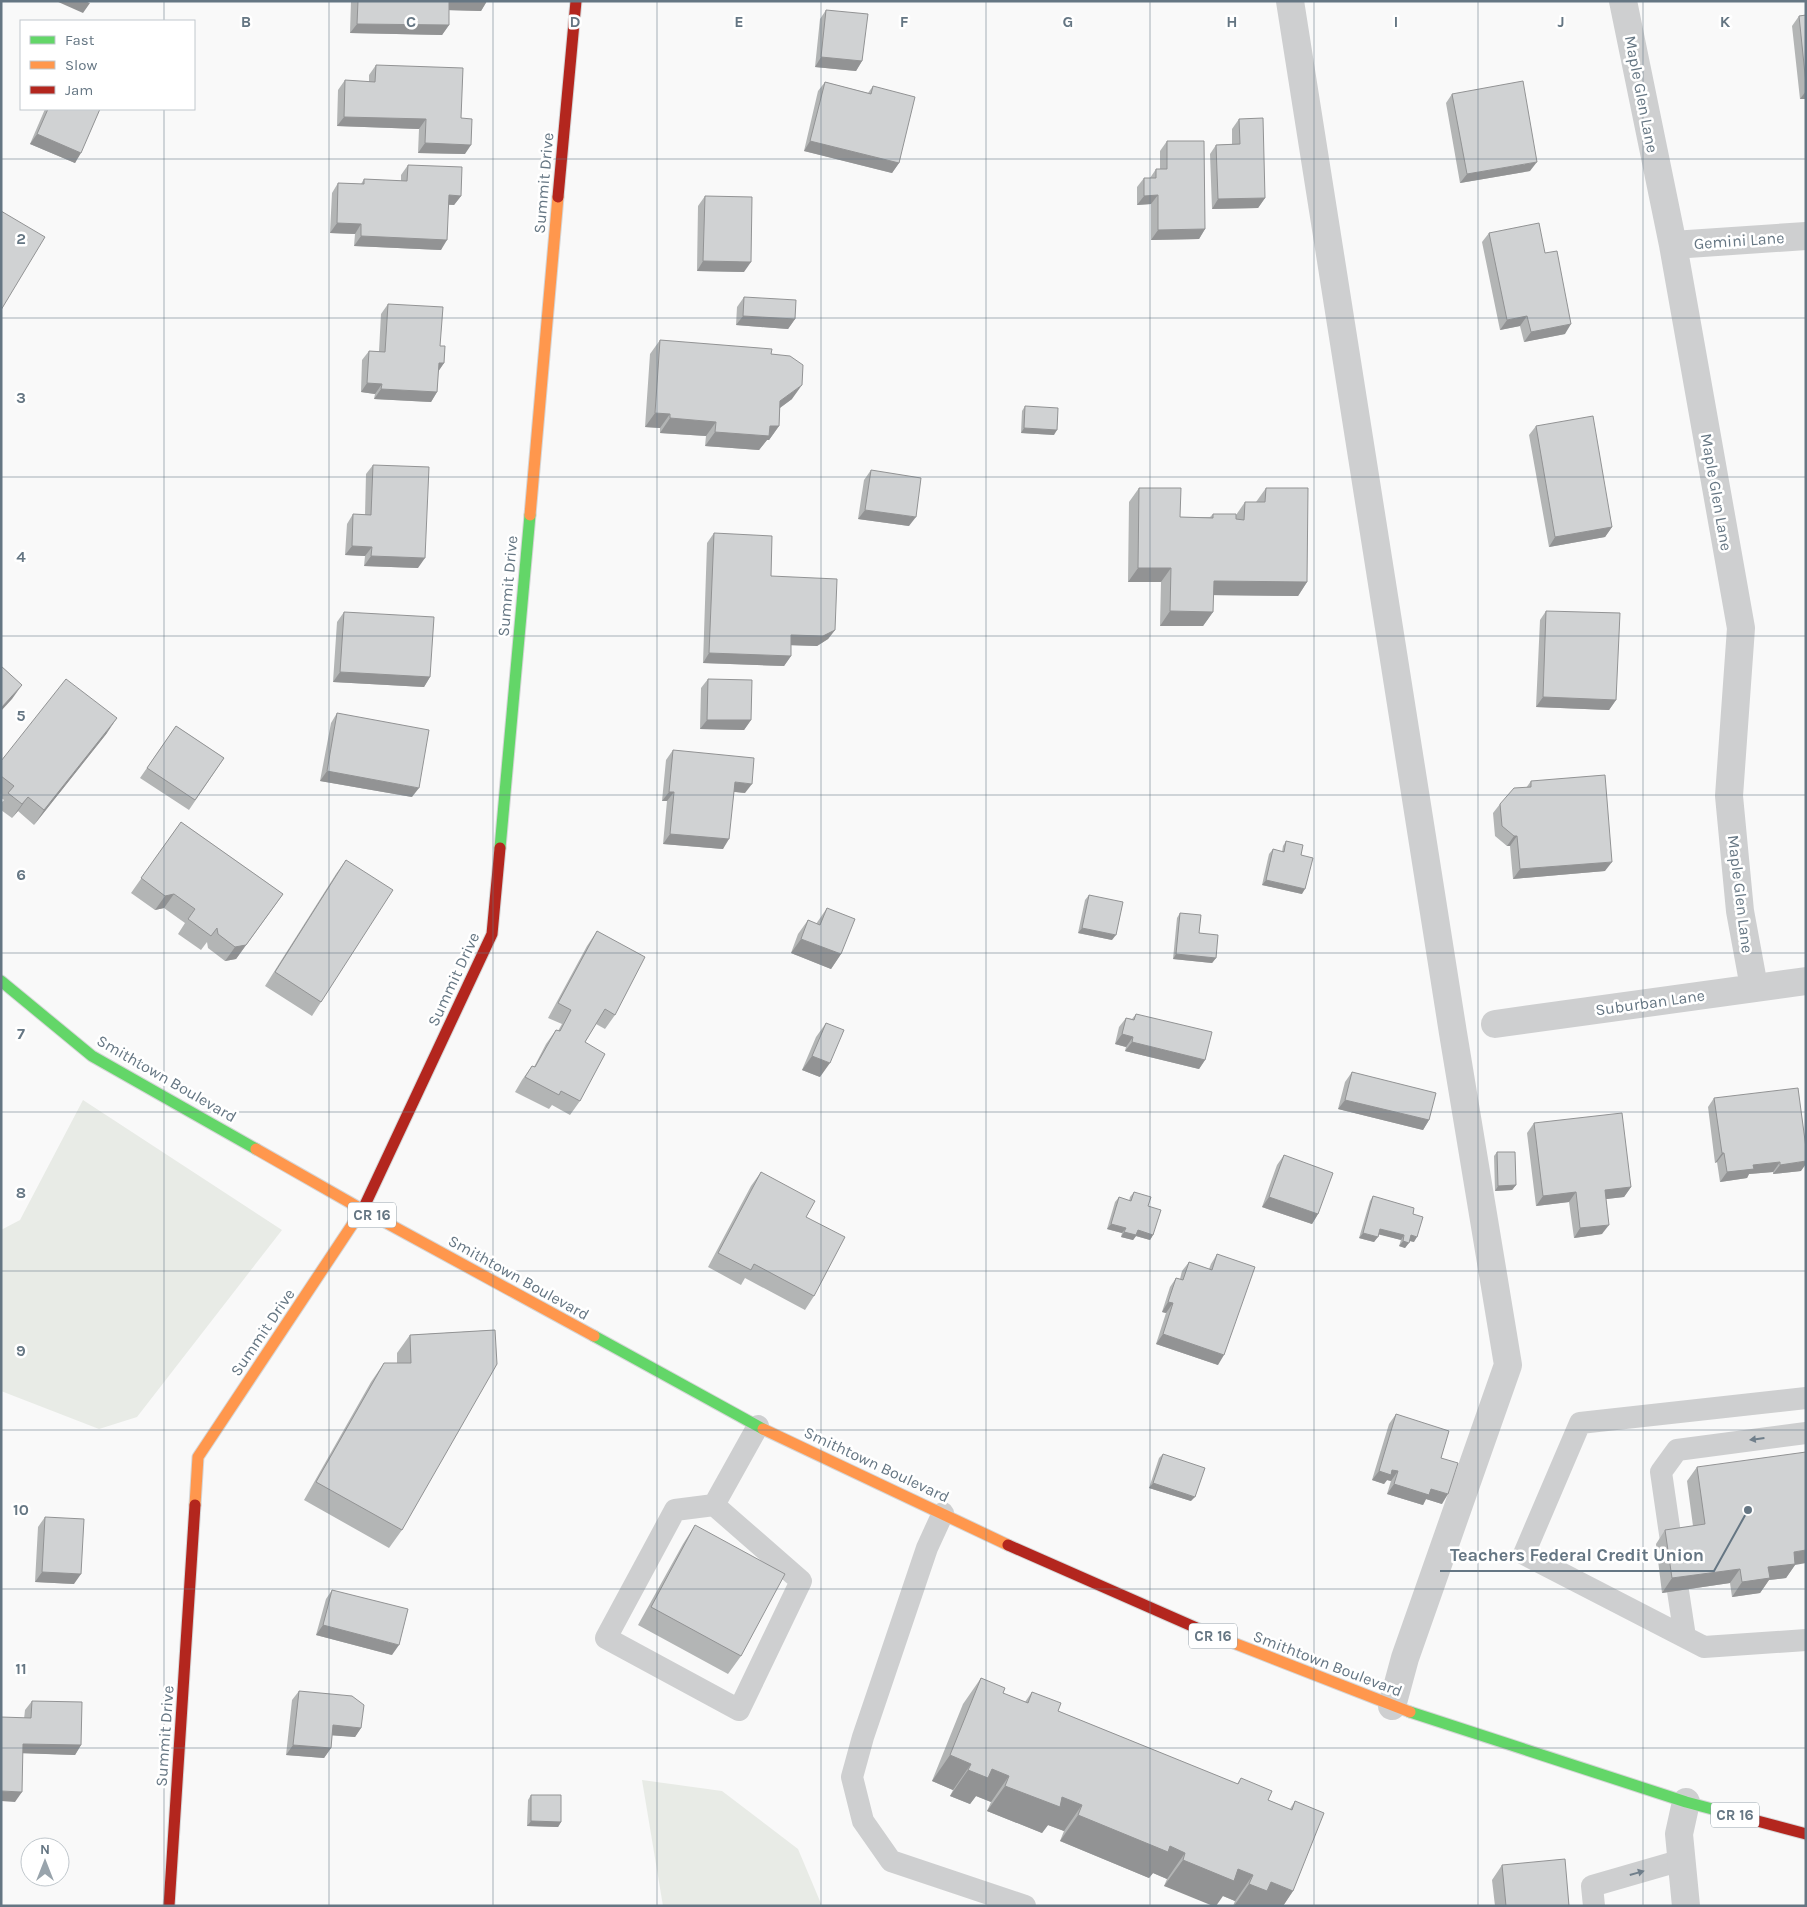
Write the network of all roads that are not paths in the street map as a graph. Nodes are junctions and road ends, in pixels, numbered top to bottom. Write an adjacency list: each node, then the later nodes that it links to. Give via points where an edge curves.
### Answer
1 (576, 1): 10 (main road, Summit Drive, via 492,934)
2 (1290, 1): 20 (street, via 1508,1365 1405,1658)
3 (1624, 1): 5 (street, Maple Glen Lane)
4 (1806, 236): 5 (street, Gemini Lane)
5 (1673, 245): 8 (street, Maple Glen Lane, via 1741,628 1729,796 1740,911)
6 (1806, 981): 8 (street, Suburban Lane)
7 (1, 982): 10 (main road, Smithtown Boulevard / CR 16, via 92,1056)
8 (1754, 987): 9 (street, Suburban Lane)
9 (1495, 1024)
10 (363, 1210): 12 (main road, Smithtown Boulevard / CR 16); 24 (main road, Summit Drive, via 198,1456)
11 (1806, 1398): 18 (lane, via 1580,1423 1524,1554)
12 (758, 1426): 14 (lane); 15 (main road, Smithtown Boulevard / CR 16)
13 (1806, 1433): 16 (lane, one-way to 16, via 1677,1450 1661,1472)
14 (714, 1505): 14 (lane, via 674,1510 606,1638 739,1710 800,1581)
15 (943, 1513): 20 (main road, Smithtown Boulevard / CR 16, via 1210,1634); 25 (lane, via 926,1548 852,1777 863,1821 891,1861)
16 (1671, 1541)
17 (1678, 1591): 18 (lane)
18 (1685, 1637): 19 (lane, via 1704,1647)
19 (1806, 1640)
20 (1392, 1706): 21 (main road, Smithtown Boulevard / CR 16)
21 (1686, 1802): 22 (main road, Smithtown Boulevard / CR 16); 23 (street, via 1679,1834)
22 (1806, 1834)
23 (1682, 1860): 26 (lane, one-way to 23, via 1592,1886); 27 (street)
24 (169, 1906)
25 (1025, 1906)
26 (1594, 1906)
27 (1686, 1906)

